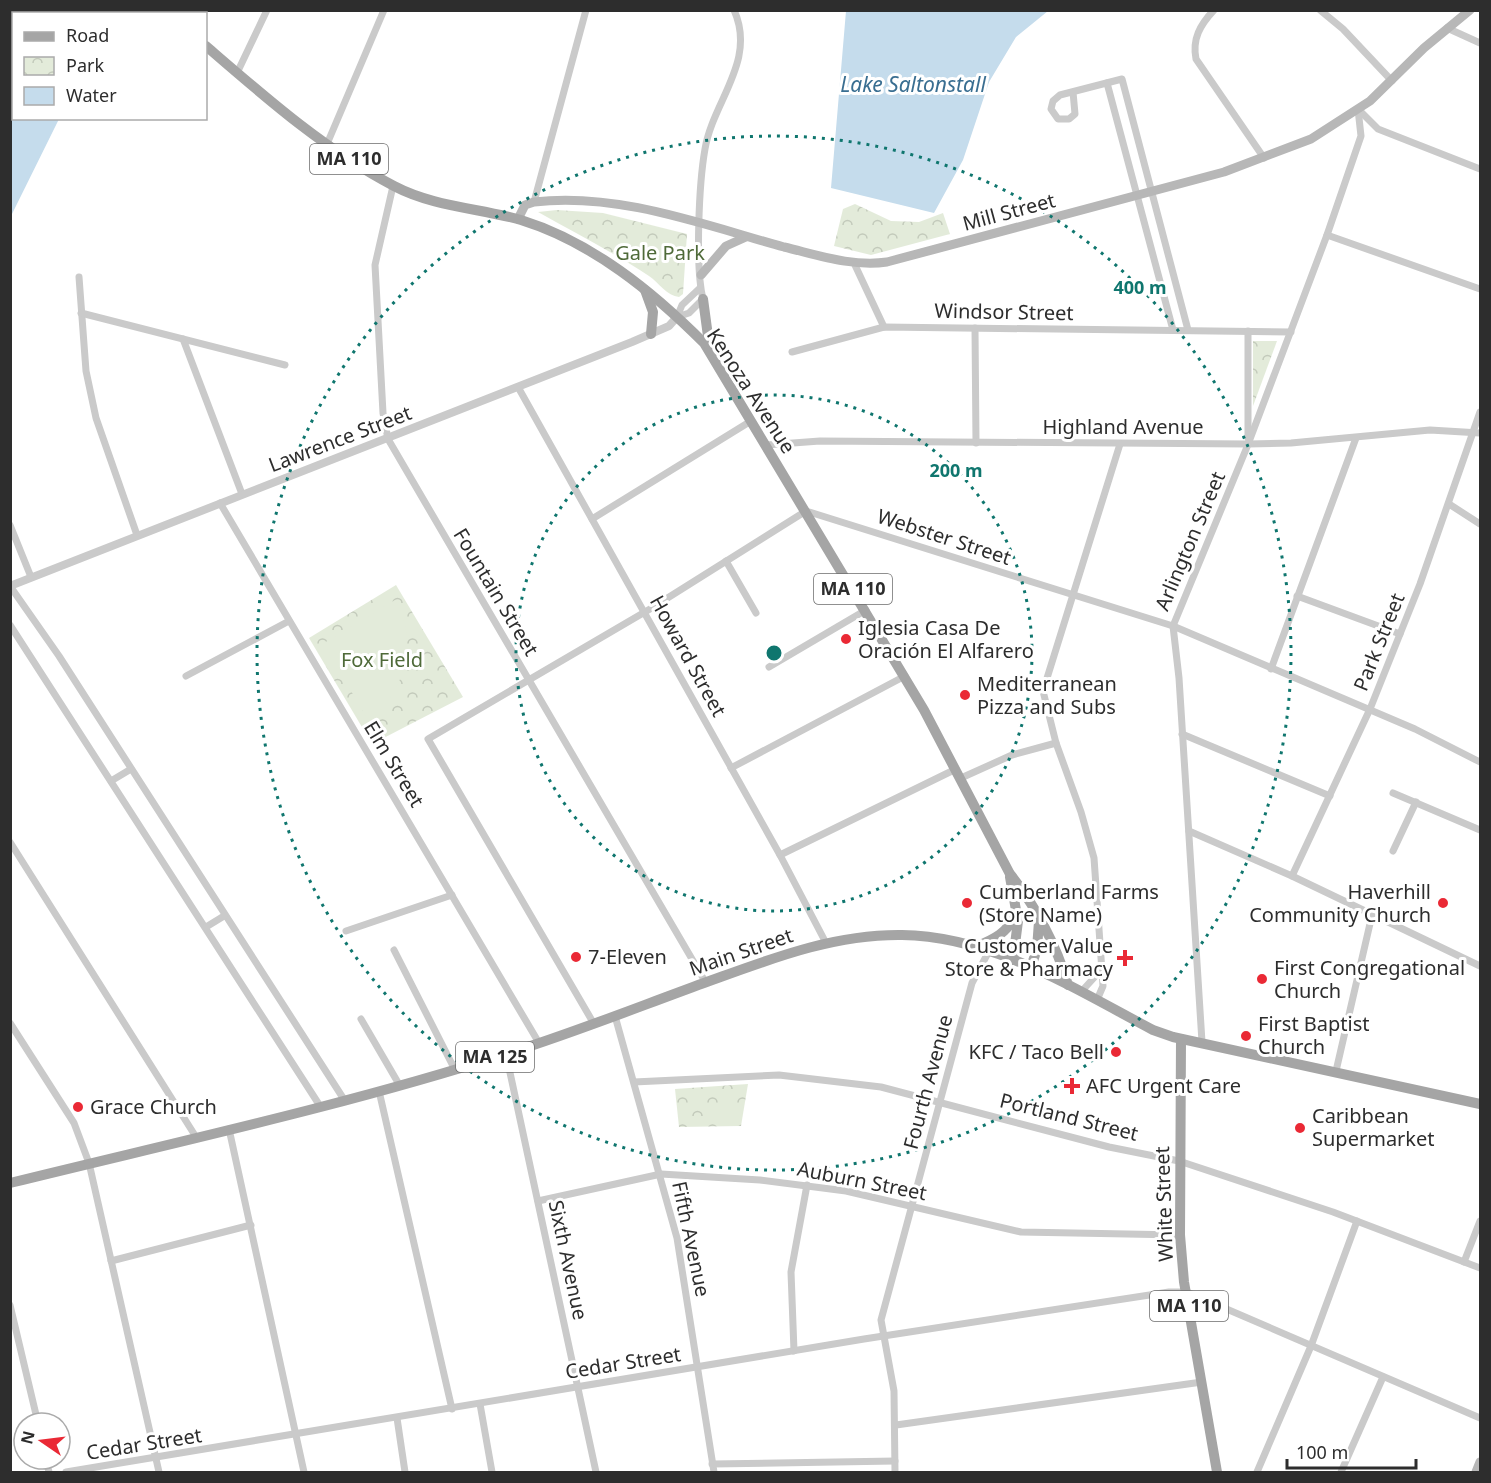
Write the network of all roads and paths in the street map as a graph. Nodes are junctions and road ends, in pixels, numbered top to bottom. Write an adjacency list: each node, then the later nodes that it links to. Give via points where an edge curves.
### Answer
1 (82, 10): 9 (main road)
2 (267, 10): 13 (street)
3 (384, 10): 18 (street)
4 (586, 10): 24 (street)
5 (734, 10): 26 (street, via 741,50 705,147)
6 (1214, 10): 19 (street, via 1197,34 1193,46 1196,59)
7 (1320, 10): 14 (street)
8 (1470, 10): 10 (main road, Mill Street)
9 (100, 12)
10 (1448, 28): 11 (street); 14 (main road, Mill Street)
11 (1480, 43)
12 (207, 47): 13 (main road, Kenoza Avenue / MA 110)
13 (237, 74): 18 (main road, Kenoza Avenue / MA 110)
14 (1392, 81): 17 (main road, Mill Street)
15 (1107, 83): 16 (street); 22 (street, via 1122,79); 23 (street)
16 (1073, 92): 16 (street, via 1053,101 1051,109 1058,119 1069,119 1075,114)
17 (1358, 110): 19 (main road, Mill Street, via 1311,139); 20 (street, via 1378,129); 27 (street, Arlington Street, via 1361,136)
18 (327, 144): 21 (main road, Kenoza Avenue / MA 110)
19 (1264, 158): 22 (main road, Mill Street)
20 (1480, 169)
21 (393, 186): 25 (main road, Kenoza Avenue / MA 110, via 425,199); 54 (street, Fountain Street, via 375,265 383,413)
22 (1152, 192): 23 (main road, Mill Street); 41 (street)
23 (1137, 196): 29 (main road, Mill Street, via 896,260); 40 (street)
24 (534, 202): 25 (main road, via 525,205); 26 (main road, Mill Street, via 602,201)
25 (519, 219): 34 (main road, Kenoza Avenue / MA 110, via 596,256)
26 (700, 224): 28 (main road, Mill Street); 30 (street)
27 (1327, 235): 33 (street); 43 (street, Arlington Street)
28 (748, 237): 29 (main road, Mill Street); 30 (main road, via 726,246)
29 (854, 262): 38 (street)
30 (701, 275): 32 (street)
31 (79, 277): 36 (street)
32 (700, 288): 35 (street); 37 (street, via 682,305)
33 (1480, 289)
34 (645, 290): 37 (main road, Kenoza Avenue / MA 110); 44 (main road, via 653,312)
35 (703, 299): 37 (street, via 689,314); 47 (main road)
36 (81, 313): 45 (street); 66 (street, via 86,371 96,418)
37 (677, 317): 44 (street, Lawrence Street, via 669,326); 47 (main road, Kenoza Avenue / MA 110)
38 (884, 327): 39 (street, Windsor Street); 46 (street, Windsor Street)
39 (975, 328): 40 (street, Windsor Street); 55 (street)
40 (1173, 330): 41 (street, Windsor Street)
41 (1188, 330): 42 (street, Windsor Street)
42 (1248, 332): 43 (street, Windsor Street); 57 (street)
43 (1291, 332): 57 (street, Arlington Street)
44 (651, 334): 49 (street, Lawrence Street)
45 (183, 339): 48 (street); 59 (street)
46 (792, 352)
47 (710, 354): 51 (main road, Kenoza Avenue / MA 110)
48 (285, 365)
49 (518, 387): 54 (street, Lawrence Street); 63 (street, Howard Street)
50 (1480, 412): 52 (street, Park Street)
51 (751, 422): 58 (main road, Kenoza Avenue / MA 110); 63 (street)
52 (1477, 432): 53 (street, Highland Avenue, via 1430,430); 61 (street, Park Street)
53 (1356, 438): 57 (street, Highland Avenue); 71 (street)
54 (388, 439): 59 (street, Lawrence Street); 83 (street, Fountain Street)
55 (976, 442): 56 (street, Highland Avenue); 58 (street, Highland Avenue, via 820,441)
56 (1120, 444): 57 (street, Highland Avenue); 70 (street)
57 (1248, 444): 77 (street, Arlington Street)
58 (766, 445): 62 (main road, Kenoza Avenue / MA 110)
59 (242, 494): 60 (street, Lawrence Street)
60 (220, 502): 66 (street, Lawrence Street); 75 (street, Elm Street)
61 (1449, 504): 64 (street); 78 (street, Park Street)
62 (806, 511): 67 (street); 70 (street, Webster Street); 72 (main road, Kenoza Avenue / MA 110)
63 (592, 519): 73 (street, Howard Street)
64 (1480, 524)
65 (10, 525): 68 (street)
66 (137, 535): 68 (street, Lawrence Street)
67 (726, 561): 73 (street); 74 (street)
68 (31, 577): 69 (street, Lawrence Street)
69 (10, 586): 89 (street)
70 (1072, 596): 77 (street, Webster Street); 86 (street, via 1043,691)
71 (1297, 596): 78 (street); 80 (street)
72 (866, 610): 79 (street); 82 (main road, Kenoza Avenue / MA 110)
73 (644, 612): 83 (street); 88 (street, Howard Street)
74 (756, 613)
75 (289, 621): 81 (street); 102 (street, Elm Street)
76 (10, 625): 91 (street)
77 (1173, 626): 80 (street, Webster Street); 85 (street, Arlington Street)
78 (1400, 634): 84 (street, Park Street)
79 (769, 667)
80 (1270, 669): 84 (street, Webster Street)
81 (186, 676)
82 (905, 676): 88 (street); 90 (main road, Kenoza Avenue / MA 110)
83 (530, 680): 117 (street, Fountain Street); 124 (street, via 428,739)
84 (1370, 709): 87 (street, Webster Street); 93 (street, Park Street)
85 (1182, 734): 93 (street); 96 (street, Arlington Street)
86 (1056, 743): 90 (street); 116 (street, via 1082,812 1094,858)
87 (1480, 762)
88 (731, 768): 99 (street, Howard Street)
89 (131, 769): 91 (street); 105 (street)
90 (958, 773): 99 (street); 100 (main road, Kenoza Avenue / MA 110)
91 (111, 781): 107 (street)
92 (1393, 793): 94 (street)
93 (1330, 795): 101 (street, Park Street)
94 (1416, 802): 95 (street); 98 (street)
95 (1480, 830)
96 (1189, 831): 101 (street); 126 (street, Arlington Street)
97 (10, 842): 139 (street)
98 (1393, 851)
99 (780, 855): 109 (street, Howard Street)
100 (1010, 874): 103 (main road, Kenoza Avenue / MA 110); 106 (main road, Kenoza Avenue / MA 110)
101 (1292, 876): 104 (street)
102 (452, 895): 108 (street); 127 (street, Elm Street)
103 (1017, 913): 110 (main road, via 1001,936); 113 (main road, Kenoza Avenue / MA 110)
104 (1372, 915): 114 (street); 130 (street)
105 (225, 916): 107 (street); 134 (street)
106 (1039, 920): 115 (main road); 118 (main road, Kenoza Avenue / MA 110)
107 (206, 927): 137 (street)
108 (346, 931)
109 (826, 943): 110 (main road, Main Street / MA 125, via 905,935); 117 (main road, Main Street / MA 125)
110 (975, 947): 112 (main road, Main Street / MA 125)
111 (394, 950): 129 (street)
112 (990, 951): 113 (main road, Main Street / MA 125); 135 (street, Fourth Avenue, via 972,983)
113 (1013, 960): 115 (main road, Main Street)
114 (1480, 966)
115 (1031, 967): 118 (main road, Main Street)
116 (1101, 970): 119 (street); 120 (street, via 1103,986)
117 (706, 983): 121 (main road, Main Street / MA 125)
118 (1068, 985): 119 (main road, Main Street)
119 (1082, 992): 120 (main road, Main Street)
120 (1097, 1000): 125 (main road, Main Street, via 1153,1030)
121 (615, 1016): 124 (main road, Main Street / MA 125); 131 (street, Fifth Avenue)
122 (361, 1019): 132 (street)
123 (10, 1023): 141 (street, via 74,1123)
124 (594, 1024): 127 (main road, Main Street / MA 125)
125 (1181, 1039): 126 (main road, Main Street); 140 (main road, White Street / MA 110)
126 (1202, 1042): 130 (main road, Main Street)
127 (539, 1043): 128 (main road, Main Street / MA 125)
128 (506, 1054): 129 (main road, Main Street / MA 125); 145 (street, Sixth Avenue)
129 (455, 1070): 132 (main road, Main Street / MA 125)
130 (1336, 1071): 136 (main road, Main Street)
131 (634, 1082): 135 (street, Portland Street, via 747,1075 804,1076 881,1087); 142 (street, Fifth Avenue)
132 (400, 1086): 133 (main road, Main Street / MA 125)
133 (379, 1091): 134 (main road, Main Street / MA 125); 164 (street)
134 (345, 1101): 137 (main road, Main Street / MA 125)
135 (940, 1101): 140 (street, Portland Street, via 1109,1147); 146 (street, Fourth Avenue)
136 (1480, 1104)
137 (320, 1106): 138 (main road, Main Street / MA 125)
138 (229, 1129): 139 (main road, Main Street / MA 125); 149 (street)
139 (196, 1137): 141 (main road, Main Street / MA 125)
140 (1179, 1161): 147 (street, Portland Street); 150 (main road, White Street / MA 110)
141 (89, 1164): 143 (main road, Main Street / MA 125); 151 (street)
142 (661, 1174): 144 (street, Auburn Street); 145 (street, Auburn Street); 159 (street, Fifth Avenue, via 683,1268)
143 (10, 1183)
144 (807, 1185): 146 (street, Auburn Street); 158 (street, via 792,1272)
145 (538, 1201): 162 (street, Sixth Avenue)
146 (911, 1207): 150 (street, Auburn Street, via 1032,1234); 156 (street, Fourth Avenue, via 881,1320)
147 (1357, 1221): 152 (street, Portland Street); 157 (street)
148 (1480, 1221): 152 (street)
149 (251, 1226): 151 (street); 169 (street)
150 (1180, 1235): 154 (main road, White Street / MA 110)
151 (111, 1261): 170 (street)
152 (1464, 1262): 153 (street, Portland Street)
153 (1480, 1268)
154 (1187, 1293): 156 (street, Cedar Street, via 1110,1299); 157 (street); 161 (main road, White Street / MA 110)
155 (10, 1305): 165 (street)
156 (883, 1336): 158 (street, Cedar Street); 168 (street, Fourth Avenue)
157 (1311, 1346): 160 (street); 184 (street)
158 (794, 1351): 159 (street, Cedar Street)
159 (696, 1367): 162 (street, Cedar Street); 174 (street, Fifth Avenue)
160 (1383, 1377): 167 (street); 185 (street)
161 (1202, 1382): 168 (street); 175 (main road, White Street / MA 110)
162 (579, 1387): 163 (street, Cedar Street); 181 (street, Sixth Avenue)
163 (480, 1404): 164 (street, Cedar Street); 180 (street)
164 (452, 1409): 166 (street, Cedar Street)
165 (35, 1411)
166 (397, 1418): 169 (street, Cedar Street); 179 (street)
167 (1480, 1418)
168 (896, 1425): 171 (street, Fourth Avenue)
169 (298, 1435): 170 (street, Cedar Street); 178 (street)
170 (156, 1459): 176 (street, Cedar Street); 177 (street)
171 (895, 1461): 173 (street); 183 (street, Fourth Avenue)
172 (1480, 1462): 186 (main road)
173 (823, 1463): 174 (street); 182 (street)
174 (713, 1468)
175 (1216, 1472)
176 (66, 1473)
177 (159, 1473)
178 (304, 1473)
179 (405, 1473)
180 (492, 1473)
181 (596, 1473)
182 (823, 1473)
183 (895, 1473)
184 (1257, 1473)
185 (1341, 1473)
186 (1476, 1473)

